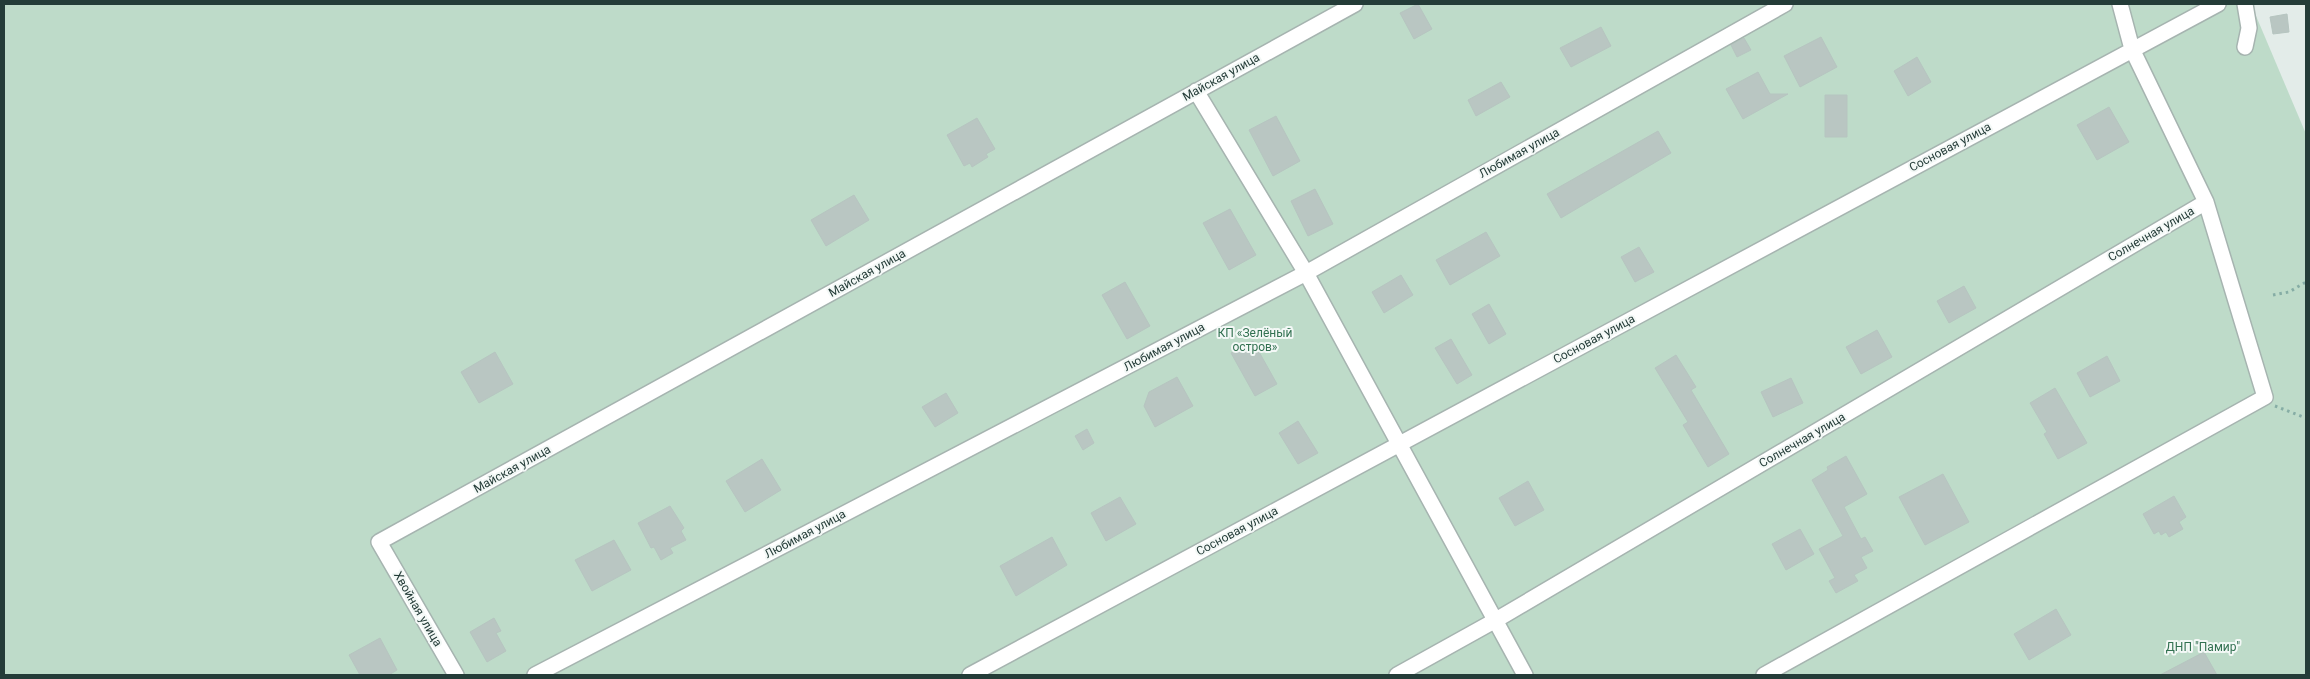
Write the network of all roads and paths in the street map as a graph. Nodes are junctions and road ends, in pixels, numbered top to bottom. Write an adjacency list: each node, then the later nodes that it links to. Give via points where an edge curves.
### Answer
1 (1355, 4): 8 (street, Майская улица)
2 (1785, 4): 10 (street, Любимая улица)
3 (2120, 4): 7 (street)
4 (2218, 4): 7 (street, Сосновая улица)
5 (2245, 4): 6 (street, via 2249,28)
6 (2244, 47)
7 (2132, 49): 9 (street); 15 (street, Сосновая улица)
8 (1196, 91): 10 (street); 16 (street, Майская улица)
9 (2206, 202): 13 (street); 17 (street, Солнечная улица)
10 (1306, 273): 15 (street); 19 (street, Любимая улица)
11 (2306, 282): 12 (path, via 2288,292)
12 (2273, 295)
13 (2265, 395): 14 (path, via 2276,407); 23 (street)
14 (2306, 418)
15 (1400, 444): 17 (street); 20 (street, Сосновая улица)
16 (379, 542): 18 (street, Хвойная улица)
17 (1496, 620): 21 (street, Солнечная улица); 22 (street)
18 (456, 675)
19 (535, 675)
20 (970, 675)
21 (1397, 675)
22 (1525, 675)
23 (1764, 675)

